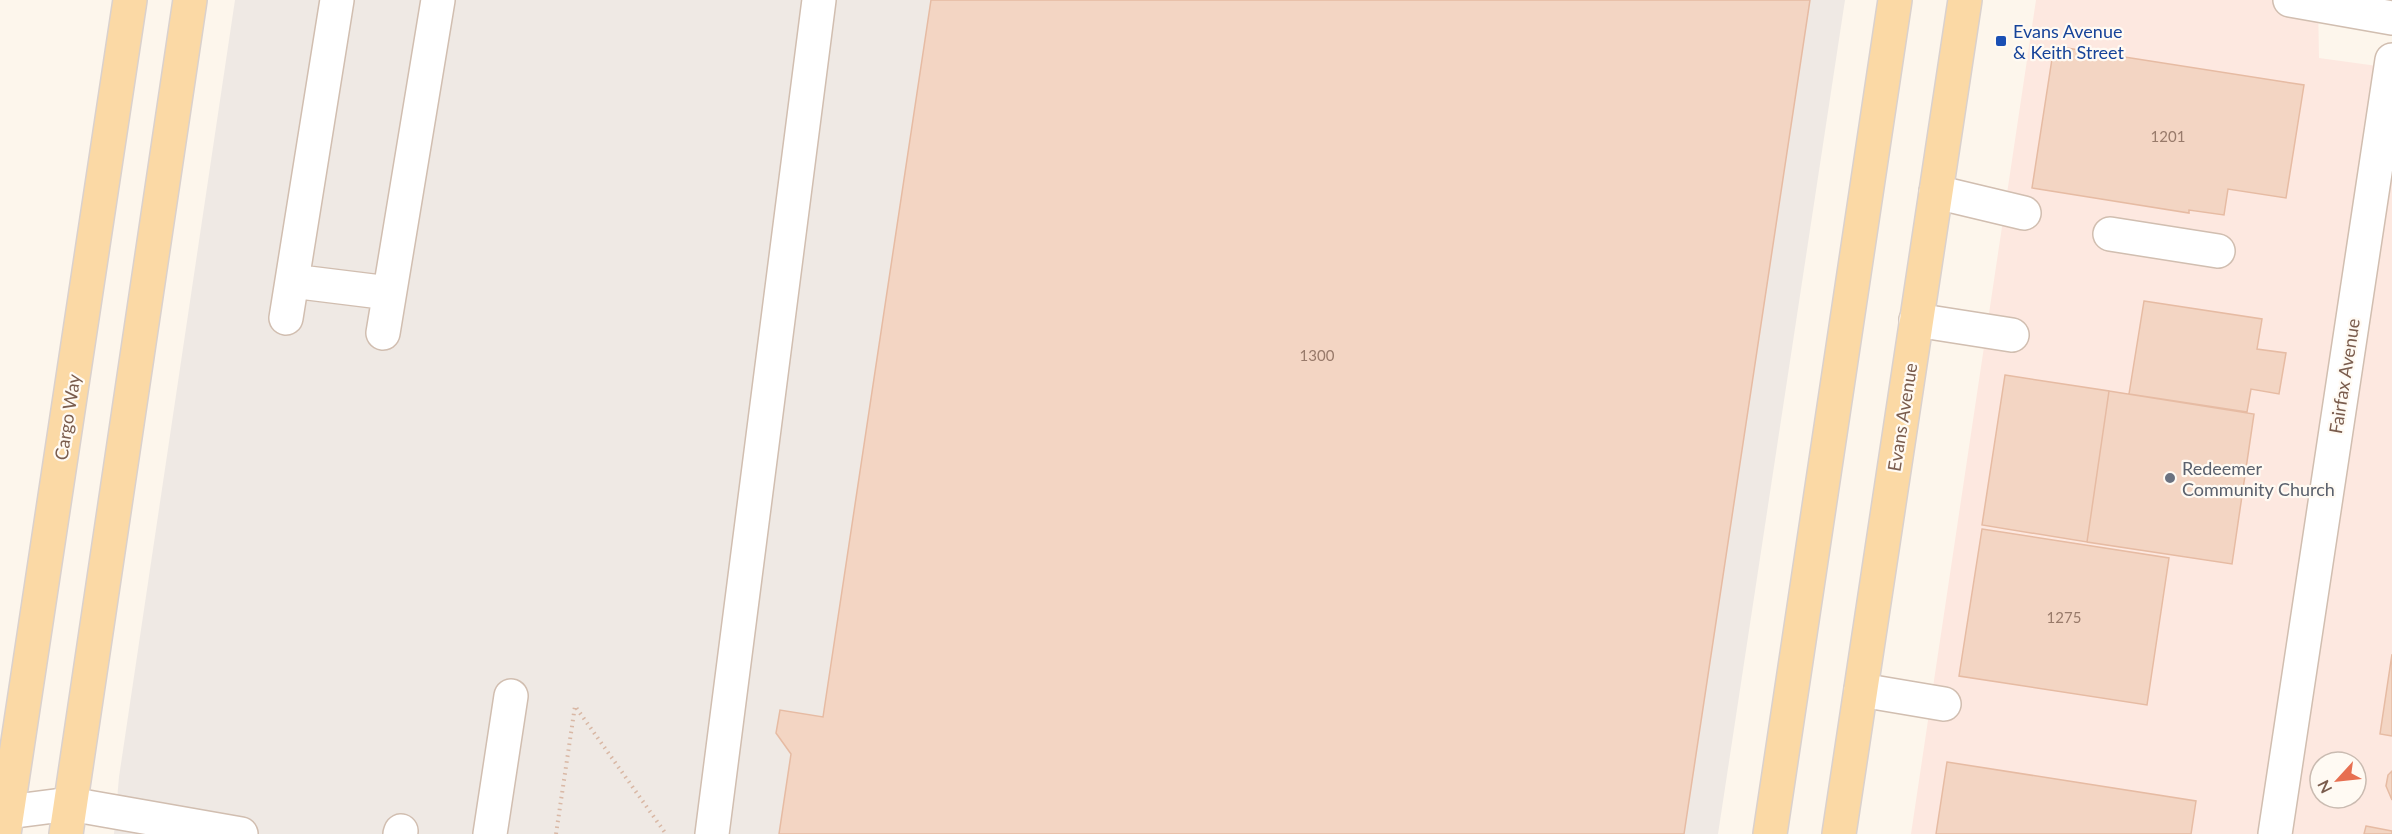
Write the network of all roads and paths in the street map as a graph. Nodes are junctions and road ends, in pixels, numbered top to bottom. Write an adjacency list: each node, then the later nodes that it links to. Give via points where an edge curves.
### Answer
1 (130, 0): 25 (main road, Cargo Way)
2 (190, 0): 24 (main road)
3 (337, 0): 15 (street)
4 (438, 0): 16 (street)
5 (819, 0): 31 (street)
6 (1895, 0): 32 (main road)
7 (1965, 0): 11 (main road, Evans Avenue)
8 (2290, 0): 9 (street)
9 (2392, 18)
10 (2392, 60): 34 (street, Fairfax Avenue)
11 (1936, 192): 12 (street); 18 (main road, Evans Avenue)
12 (2024, 213)
13 (2110, 234): 14 (street)
14 (2218, 251)
15 (292, 281): 16 (street); 17 (street)
16 (389, 293): 19 (street)
17 (286, 318)
18 (1916, 320): 20 (street); 21 (main road, Evans Avenue)
19 (383, 333)
20 (2012, 335)
21 (1861, 690): 23 (street); 33 (main road, Evans Avenue)
22 (511, 696): 28 (street)
23 (1944, 704)
24 (68, 819): 25 (street); 27 (street)
25 (6, 823): 26 (street)
26 (43, 834)
27 (241, 834)
28 (490, 834)
29 (556, 834): 30 (path, via 575,706)
30 (666, 834)
31 (712, 834)
32 (1770, 834)
33 (1839, 834)
34 (2275, 834)

